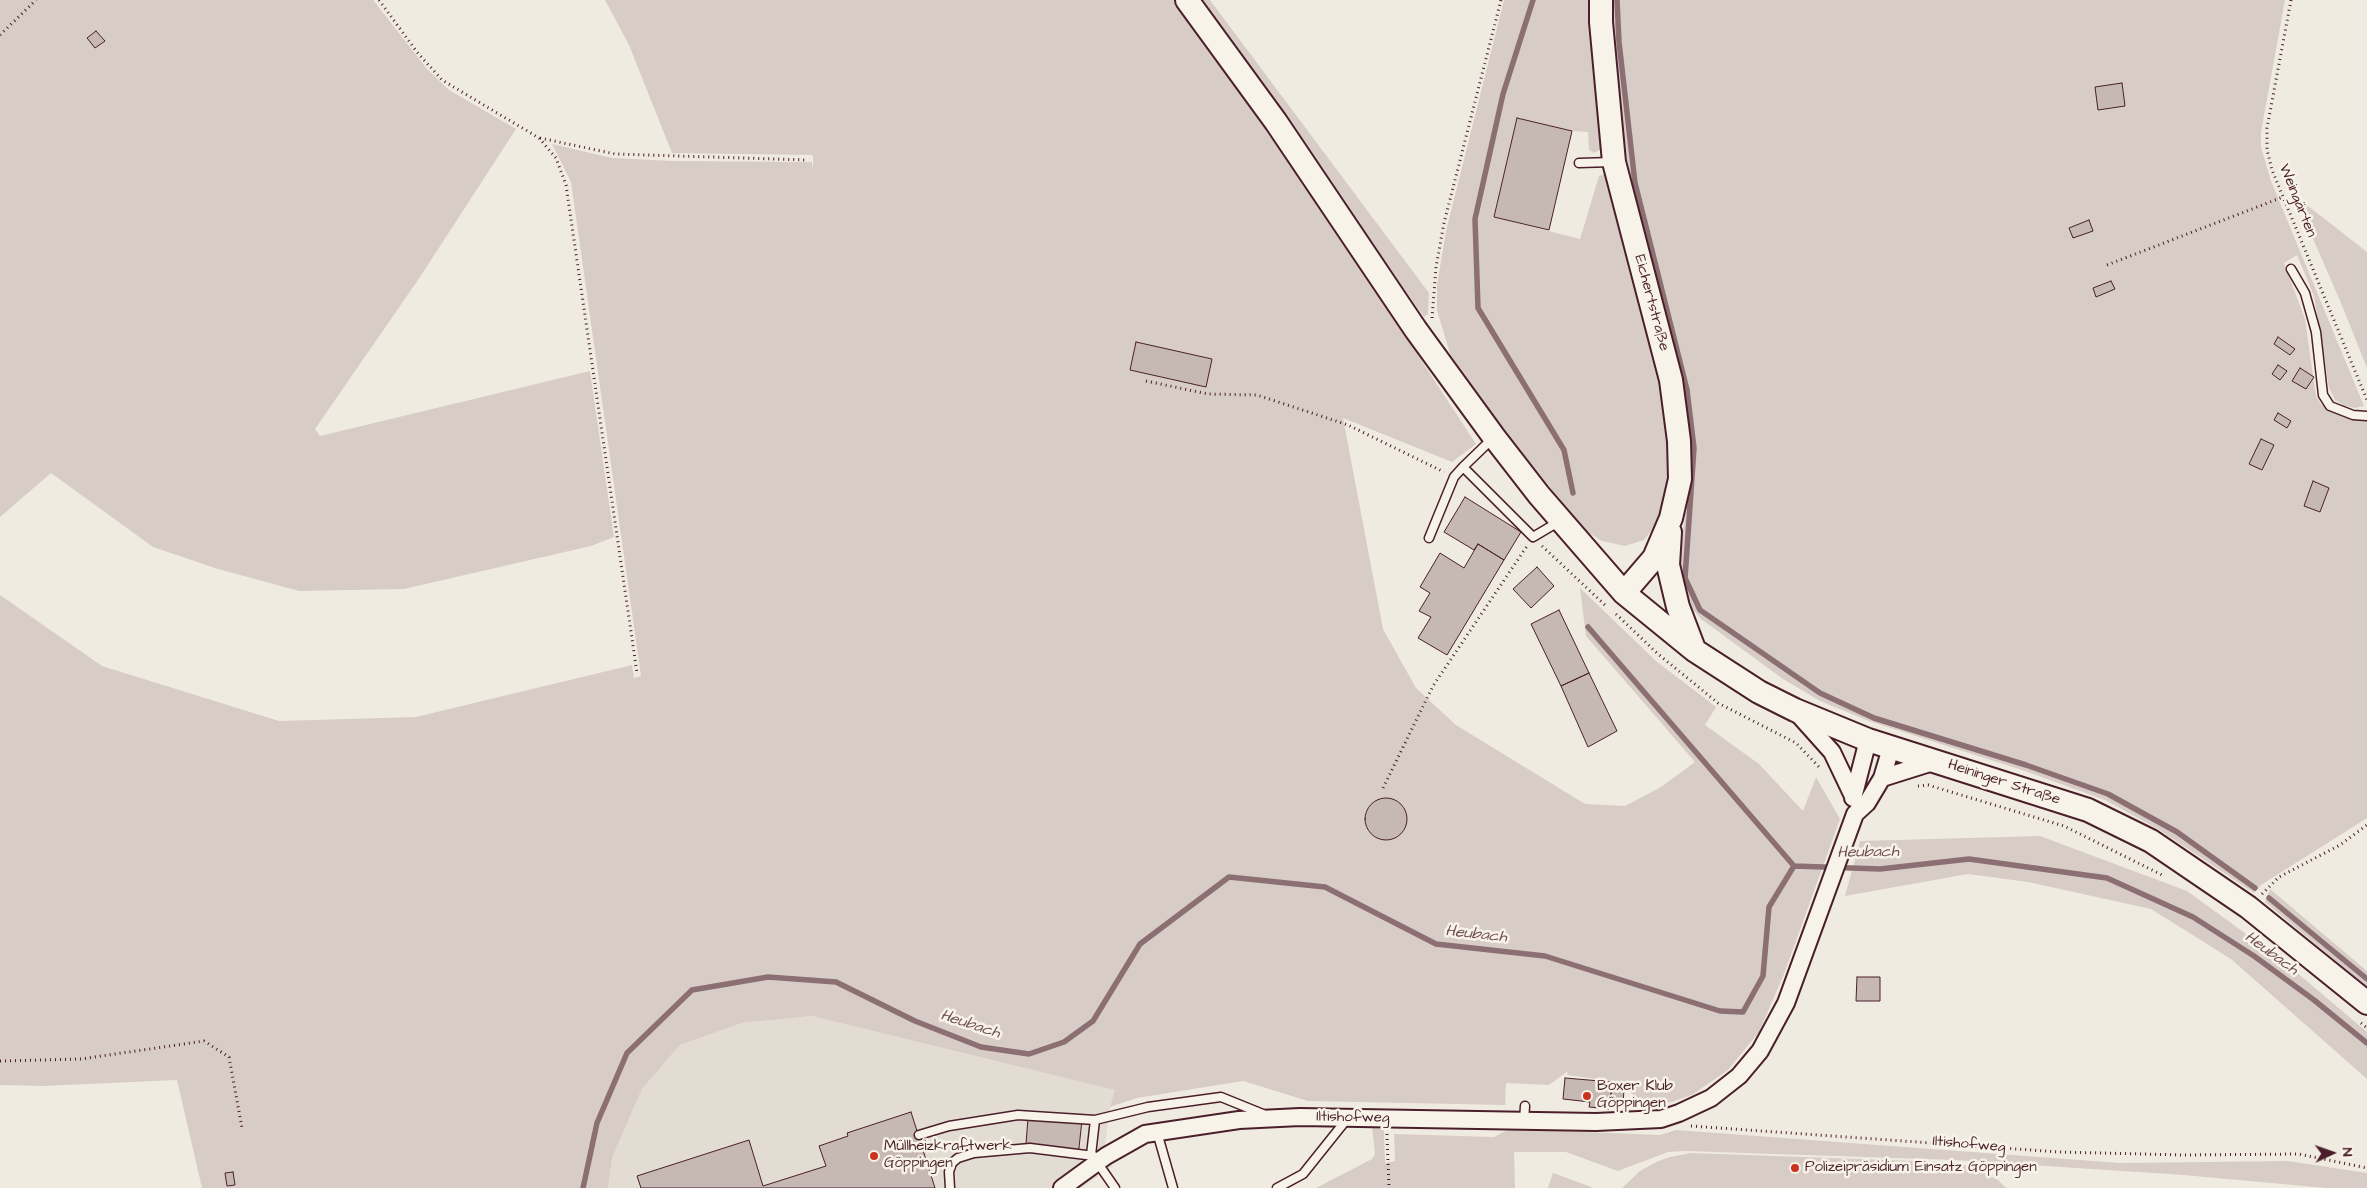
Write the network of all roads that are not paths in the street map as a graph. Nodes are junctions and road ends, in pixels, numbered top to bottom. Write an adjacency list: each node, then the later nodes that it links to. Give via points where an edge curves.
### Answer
1 (1187, 0): 7 (main road, Heininger Straße, via 1276,122)
2 (1602, 0): 3 (main road, Eichertstraße, via 1601,22)
3 (1614, 162): 4 (lane); 9 (main road, Eichertstraße, via 1671,380 1680,479)
4 (1580, 163)
5 (2291, 269): 6 (lane, via 2305,293 2316,332 2324,395 2330,406 2352,415)
6 (2367, 416)
7 (1494, 437): 8 (lane); 10 (main road, Heininger Straße)
8 (1463, 467): 10 (lane, via 1533,537); 11 (lane, via 1454,477)
9 (1671, 518): 12 (main road, Eichertstraße, via 1654,558); 13 (main road, via 1668,565 1678,607)
10 (1562, 520): 12 (main road, Heininger Straße)
11 (1429, 538)
12 (1624, 593): 13 (main road, Heininger Straße)
13 (1694, 650): 14 (main road, Heininger Straße, via 1759,692)
14 (1795, 710): 15 (main road, Heininger Straße); 19 (street, via 1832,752)
15 (1868, 740): 16 (main road, Heininger Straße); 19 (street, Iltishofweg)
16 (1892, 748): 17 (main road, Heininger Straße); 18 (street, Iltishofweg)
17 (1936, 761): 18 (street); 21 (main road, Heininger Straße, via 2088,810 2151,840 2248,907)
18 (1882, 778): 20 (street, Iltishofweg)
19 (1852, 794): 20 (street, Iltishofweg)
20 (1853, 820): 23 (street, Iltishofweg, via 1786,1003 1760,1051 1739,1076 1711,1098 1661,1119 1596,1122 1524,1114)
21 (2363, 1012)
22 (1272, 1118): 23 (street, Iltishofweg); 24 (lane, via 1221,1097 1148,1107); 25 (street, Iltishofweg)
23 (1349, 1118): 32 (lane, via 1303,1174)
24 (1095, 1120): 26 (lane, via 1018,1114 949,1126); 27 (lane)
25 (1157, 1132): 27 (street, Iltishofweg, via 1145,1134); 31 (lane)
26 (919, 1135)
27 (1097, 1158): 28 (lane, via 1030,1148 974,1152 952,1163); 29 (street, Iltishofweg); 30 (lane)
28 (950, 1188)
29 (1062, 1188)
30 (1115, 1188)
31 (1173, 1188)
32 (1277, 1188)

